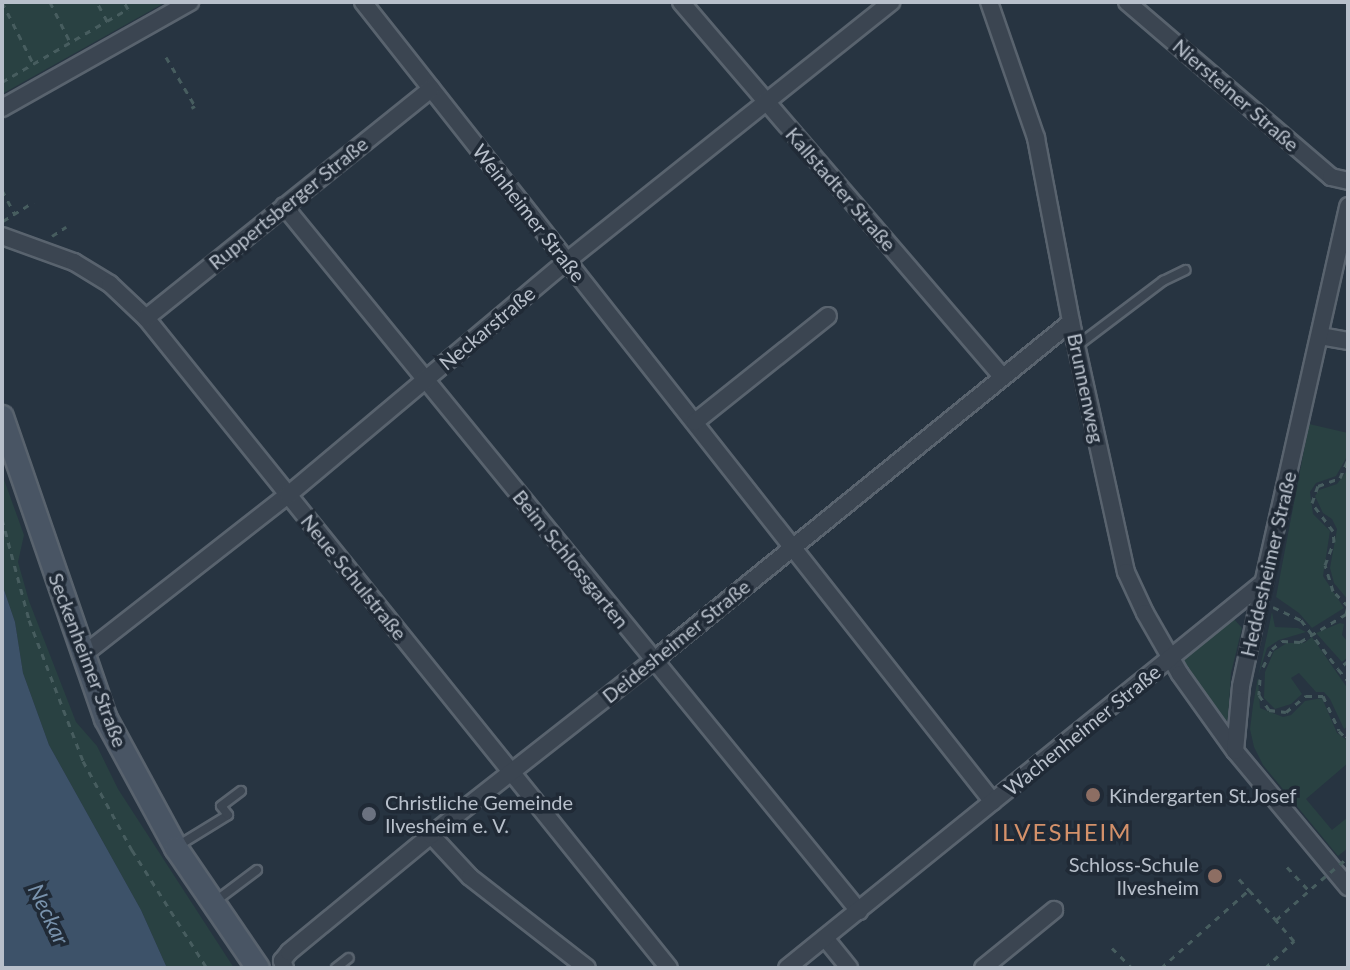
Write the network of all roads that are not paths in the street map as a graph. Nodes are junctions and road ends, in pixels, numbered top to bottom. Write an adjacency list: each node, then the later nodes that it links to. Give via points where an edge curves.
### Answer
1 (363, 2): 7 (street, Weinheimer Straße)
2 (681, 2): 8 (street, Kallstadter Straße)
3 (891, 2): 8 (street, Neckarstraße)
4 (989, 2): 18 (street, Brunnenweg, via 1036,138)
5 (1128, 2): 10 (street, Niersteiner Straße, via 1331,177)
6 (188, 3): 9 (street, via 148,34)
7 (431, 89): 11 (street, Ruppertsberger Straße); 14 (street, Weinheimer Straße)
8 (766, 103): 14 (street, Neckarstraße); 22 (street, Kallstadter Straße)
9 (2, 108)
10 (1348, 181)
11 (284, 206): 17 (street, Ruppertsberger Straße); 23 (street, Beim Schlossgarten)
12 (1348, 206): 19 (street, Heddesheimer Straße)
13 (2, 236): 17 (street, Neue Schulstraße, via 74,262 110,284)
14 (567, 261): 23 (street, Neckarstraße); 25 (street, Weinheimer Straße)
15 (1186, 270): 21 (lane, via 1163,281)
16 (828, 316): 25 (street)
17 (146, 318): 26 (street, Neue Schulstraße)
18 (1071, 322): 21 (street, Brunnenweg); 22 (street, Deidesheimer Straße)
19 (1320, 336): 20 (street); 28 (street, Heddesheimer Straße)
20 (1348, 341)
21 (1076, 347): 30 (street, Brunnenweg, via 1126,572)
22 (1002, 376): 27 (street, Deidesheimer Straße)
23 (426, 379): 26 (street, Neckarstraße); 31 (street, Beim Schlossgarten)
24 (2, 417): 29 (main road, Seckenheimer Straße)
25 (695, 422): 27 (street, Weinheimer Straße)
26 (288, 495): 29 (street, Neckarstraße); 33 (street, Neue Schulstraße)
27 (791, 547): 31 (street, Deidesheimer Straße); 35 (street, Weinheimer Straße)
28 (1264, 582): 30 (street, Wachenheimer Straße); 32 (street, Heddesheimer Straße, via 1241,686)
29 (83, 655): 37 (main road, Seckenheimer Straße, via 106,719)
30 (1170, 657): 32 (street, Brunnenweg); 35 (street, Wachenheimer Straße)
31 (653, 661): 33 (street, Deidesheimer Straße); 42 (street, Beim Schlossgarten)
32 (1235, 751): 39 (street)
33 (512, 773): 36 (street, Deidesheimer Straße); 49 (street, Neue Schulstraße)
34 (241, 791): 37 (lane, via 221,806 228,815)
35 (993, 802): 42 (street, Wachenheimer Straße)
36 (431, 835): 45 (street, Deidesheimer Straße); 48 (street, via 470,877)
37 (176, 848): 40 (main road, Seckenheimer Straße)
38 (257, 870): 40 (lane)
39 (1348, 887)
40 (213, 903): 46 (main road, Seckenheimer Straße)
41 (1054, 910): 52 (street)
42 (859, 911): 43 (street, Wachenheimer Straße)
43 (825, 938): 50 (street, Wachenheimer Straße); 51 (street)
44 (349, 958): 47 (lane)
45 (283, 965)
46 (258, 968)
47 (336, 968)
48 (587, 968)
49 (669, 968)
50 (787, 968)
51 (849, 968)
52 (983, 968)

